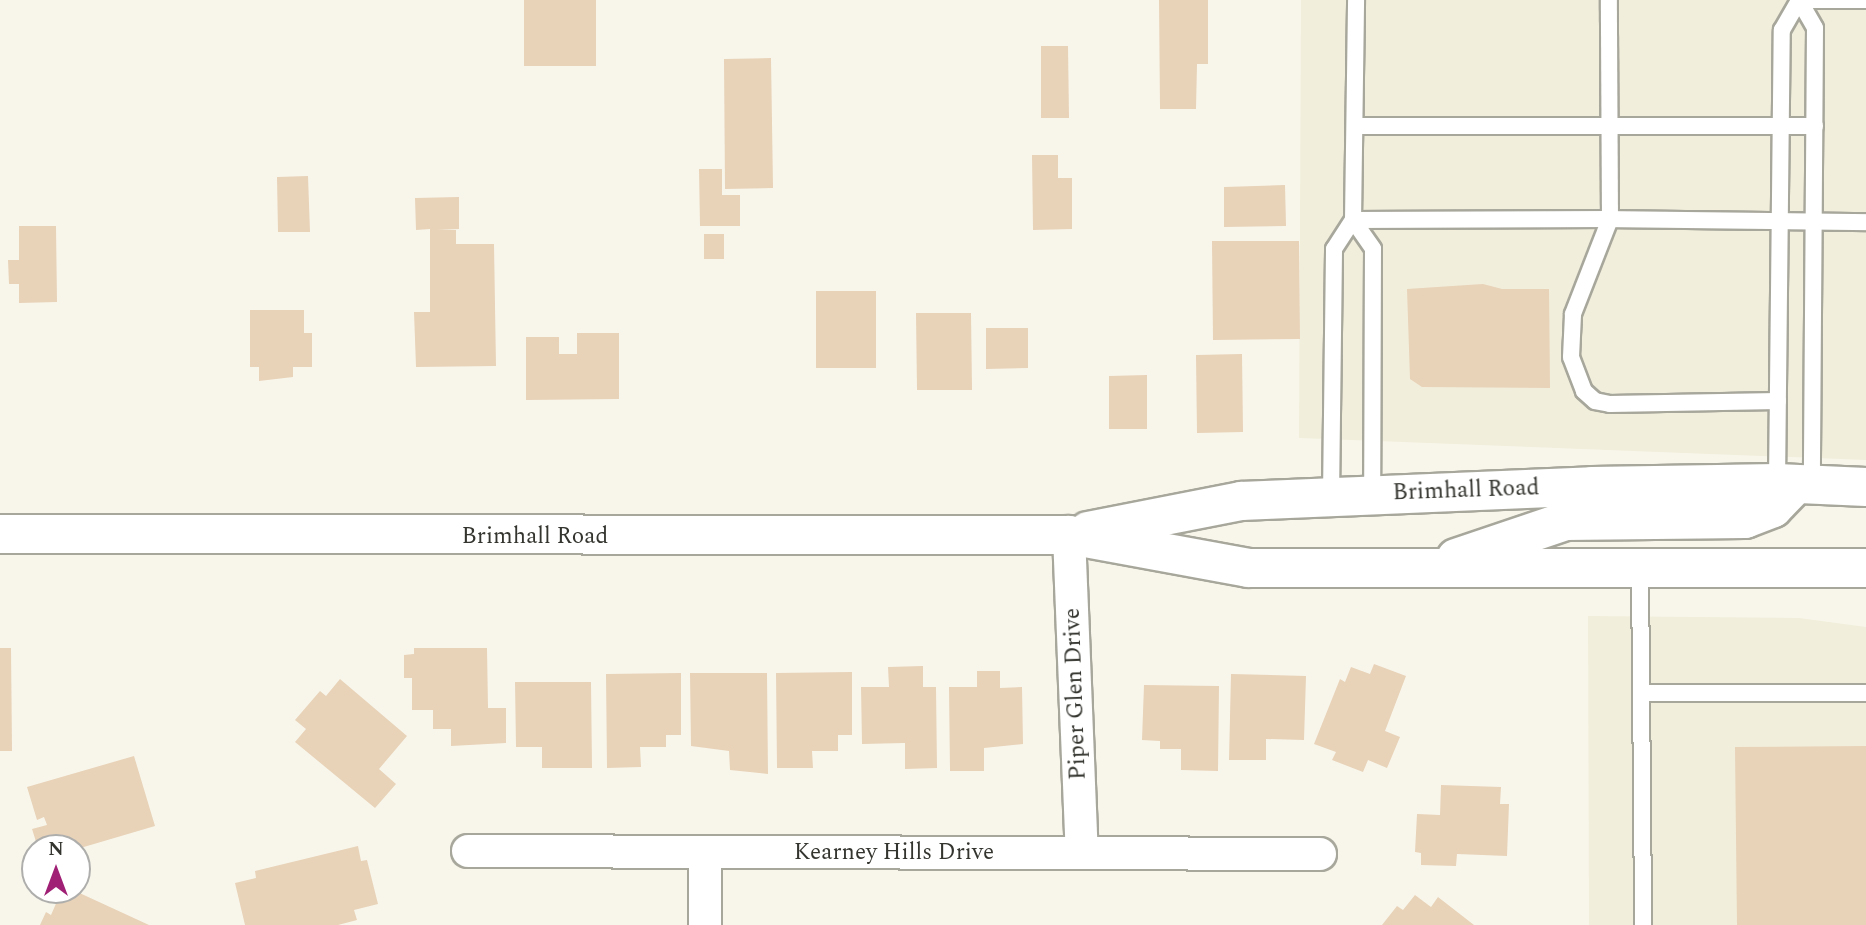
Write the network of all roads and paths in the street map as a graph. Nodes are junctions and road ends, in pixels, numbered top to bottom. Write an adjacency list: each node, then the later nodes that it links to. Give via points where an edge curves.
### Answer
1 (1356, 0): 5 (lane)
2 (1609, 0): 8 (lane)
3 (1799, 0): 4 (lane); 6 (lane, via 1782,30); 7 (lane, via 1815,28)
4 (1866, 0)
5 (1356, 126): 8 (lane); 10 (lane)
6 (1781, 126): 7 (lane); 8 (lane); 11 (lane)
7 (1815, 126): 12 (lane)
8 (1610, 127): 9 (lane)
9 (1610, 219): 10 (lane); 11 (lane); 14 (lane, via 1573,314 1572,357 1584,391 1595,401 1610,404)
10 (1353, 220): 17 (lane, via 1373,249); 18 (lane, via 1334,249)
11 (1780, 221): 12 (lane); 14 (lane)
12 (1814, 221): 13 (lane); 15 (lane)
13 (1866, 222)
14 (1778, 401): 15 (lane)
15 (1795, 484): 16 (street, Brimhall Road); 17 (street, Brimhall Road); 23 (street, via 1773,508 1745,519 1565,521)
16 (1866, 487)
17 (1372, 495): 18 (street, Brimhall Road)
18 (1331, 497): 20 (street, Brimhall Road, via 1241,501)
19 (0, 534): 20 (street, Brimhall Road)
20 (1069, 535): 23 (street, Brimhall Road, via 1248,568); 28 (street, Piper Glen Drive)
21 (1640, 568): 22 (street, Brimhall Road); 23 (street, Brimhall Road); 24 (lane)
22 (1866, 568)
23 (1424, 569)
24 (1643, 693): 25 (lane); 31 (lane)
25 (1866, 693)
26 (468, 850): 27 (street, Kearney Hills Drive)
27 (705, 852): 28 (street, Kearney Hills Drive); 30 (street)
28 (1082, 853): 29 (street, Kearney Hills Drive)
29 (1320, 855)
30 (705, 925)
31 (1643, 925)

